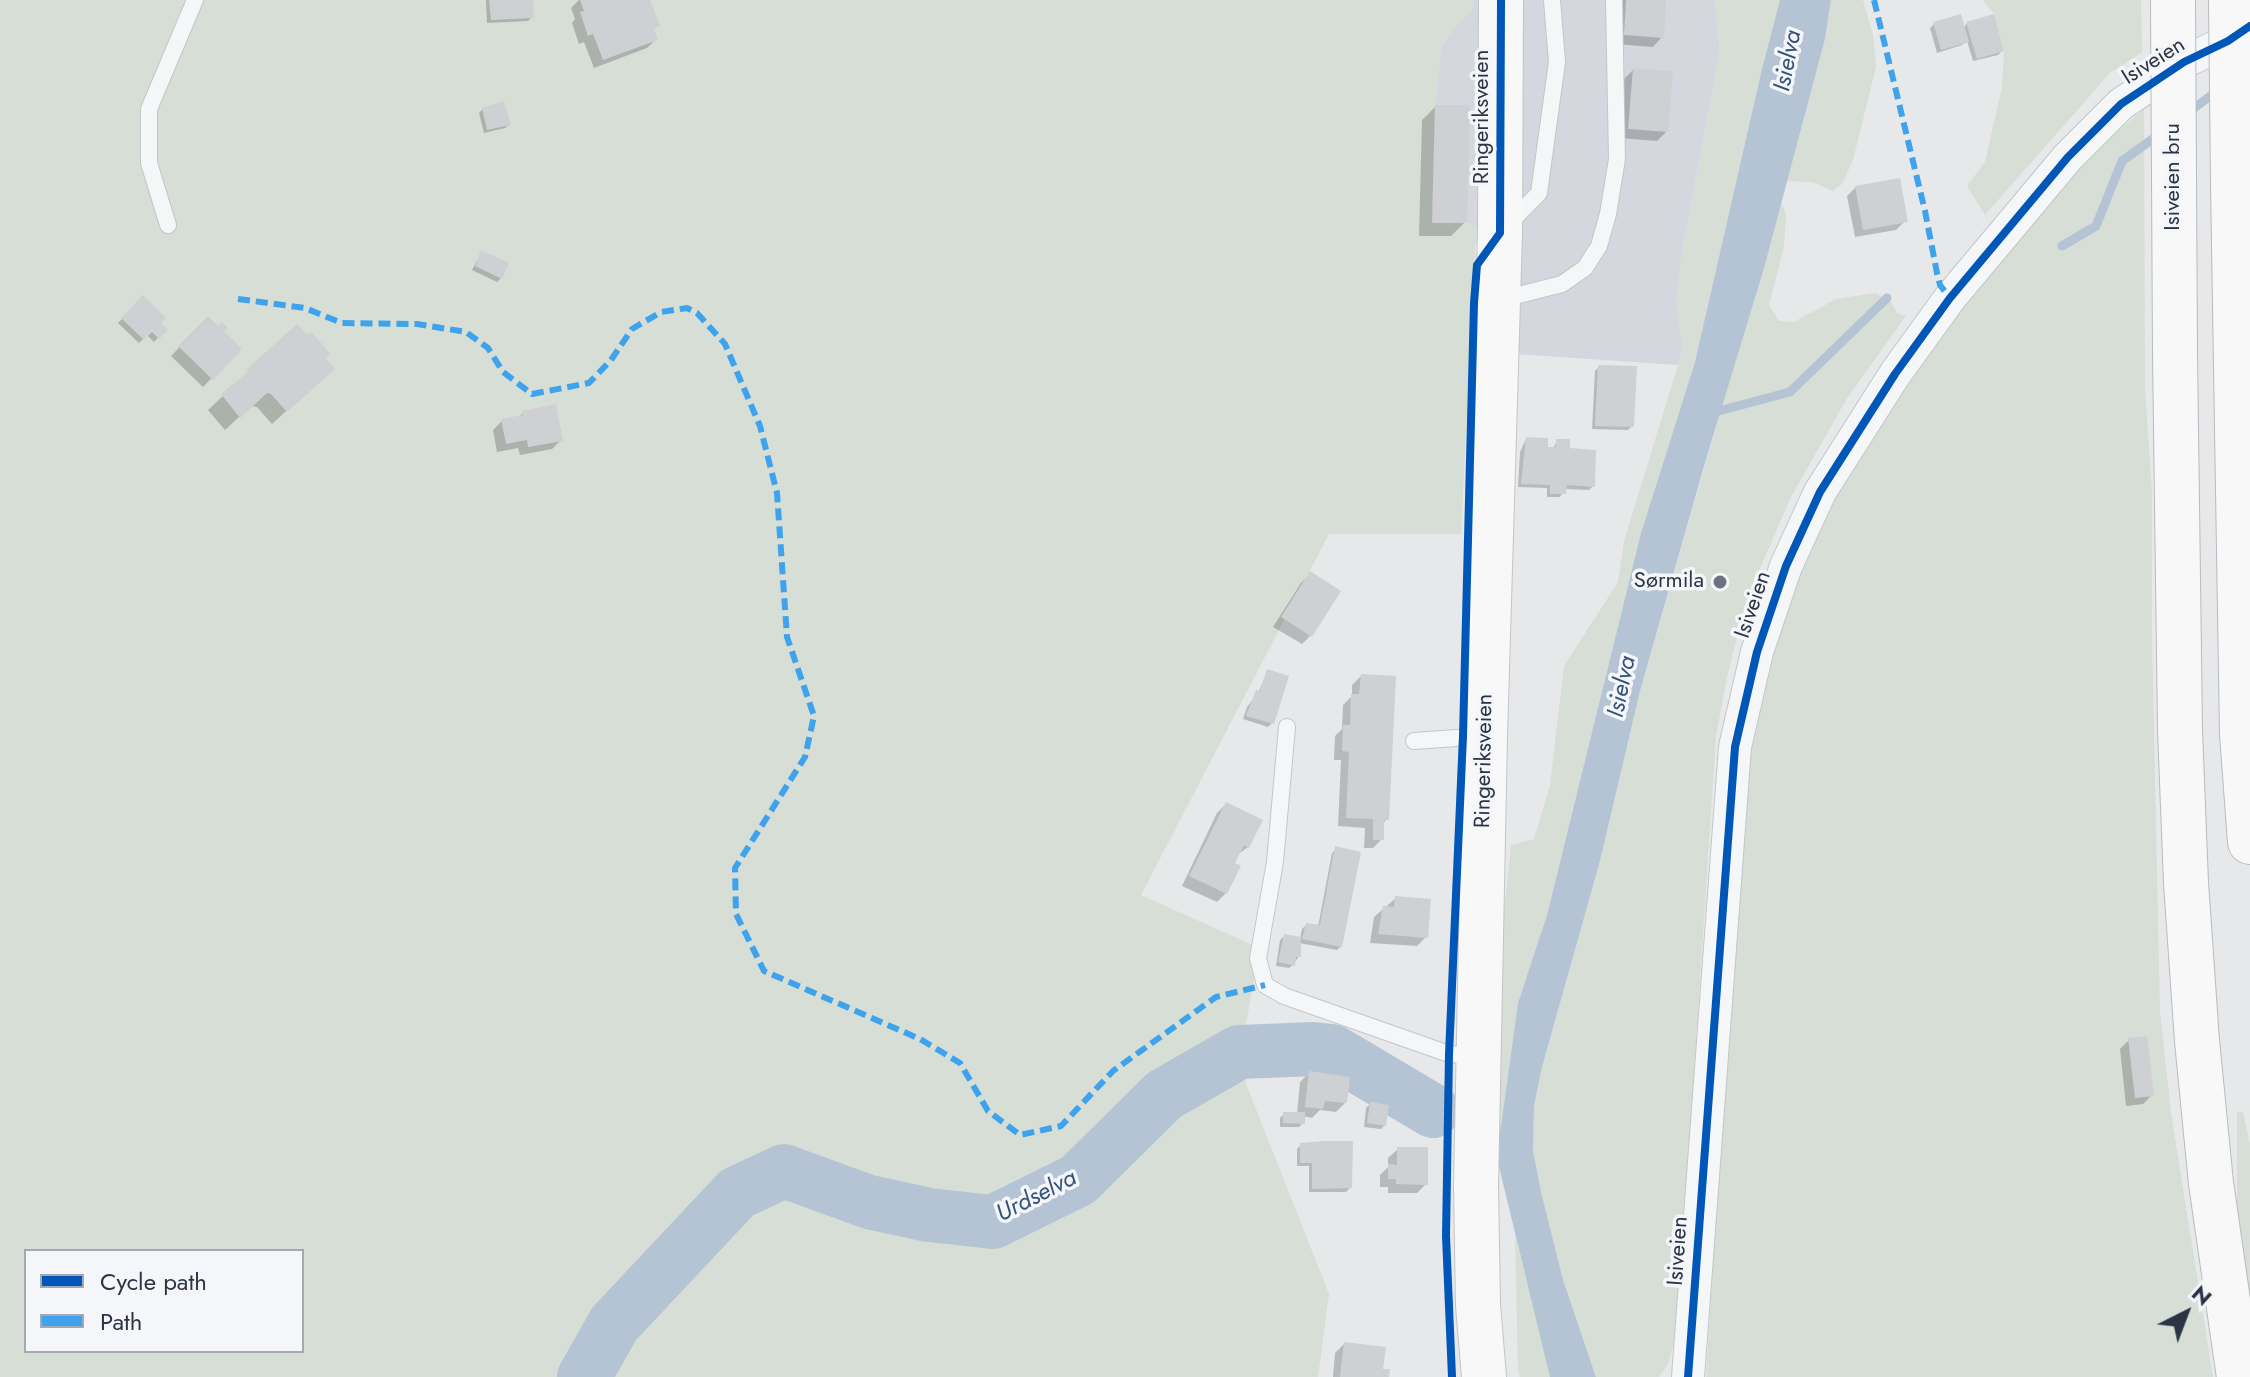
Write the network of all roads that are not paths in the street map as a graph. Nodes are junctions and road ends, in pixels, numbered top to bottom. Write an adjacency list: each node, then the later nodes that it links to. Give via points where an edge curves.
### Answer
1 (195, 0): 8 (lane, via 149,109 149,163)
2 (1501, 0): 9 (main road, Ringeriksveien)
3 (1552, 0): 9 (lane, via 1557,62 1539,193)
4 (1614, 0): 10 (lane, via 1617,159 1599,246 1585,268 1562,284)
5 (2173, 0): 18 (main road, Isiveien bru, bridge, via 2186,883 2211,1183)
6 (2231, 0): 14 (main road, bridge, via 2242,734)
7 (2250, 26): 17 (street, Isiveien, via 2121,104 2058,169 1950,298 1895,374 1820,492 1786,566 1757,652 1735,747)
8 (168, 225)
9 (1500, 233): 10 (main road, Ringeriksveien)
10 (1497, 300): 12 (main road, Ringeriksveien)
11 (1287, 727): 15 (lane, via 1275,862 1258,958 1265,985 1449,1054)
12 (1485, 736): 13 (lane); 15 (main road, Ringeriksveien)
13 (1414, 741)
14 (2250, 842)
15 (1478, 1056): 16 (main road, Ringeriksveien, via 1476,1201)
16 (1484, 1377)
17 (1688, 1377)
18 (2239, 1377)

